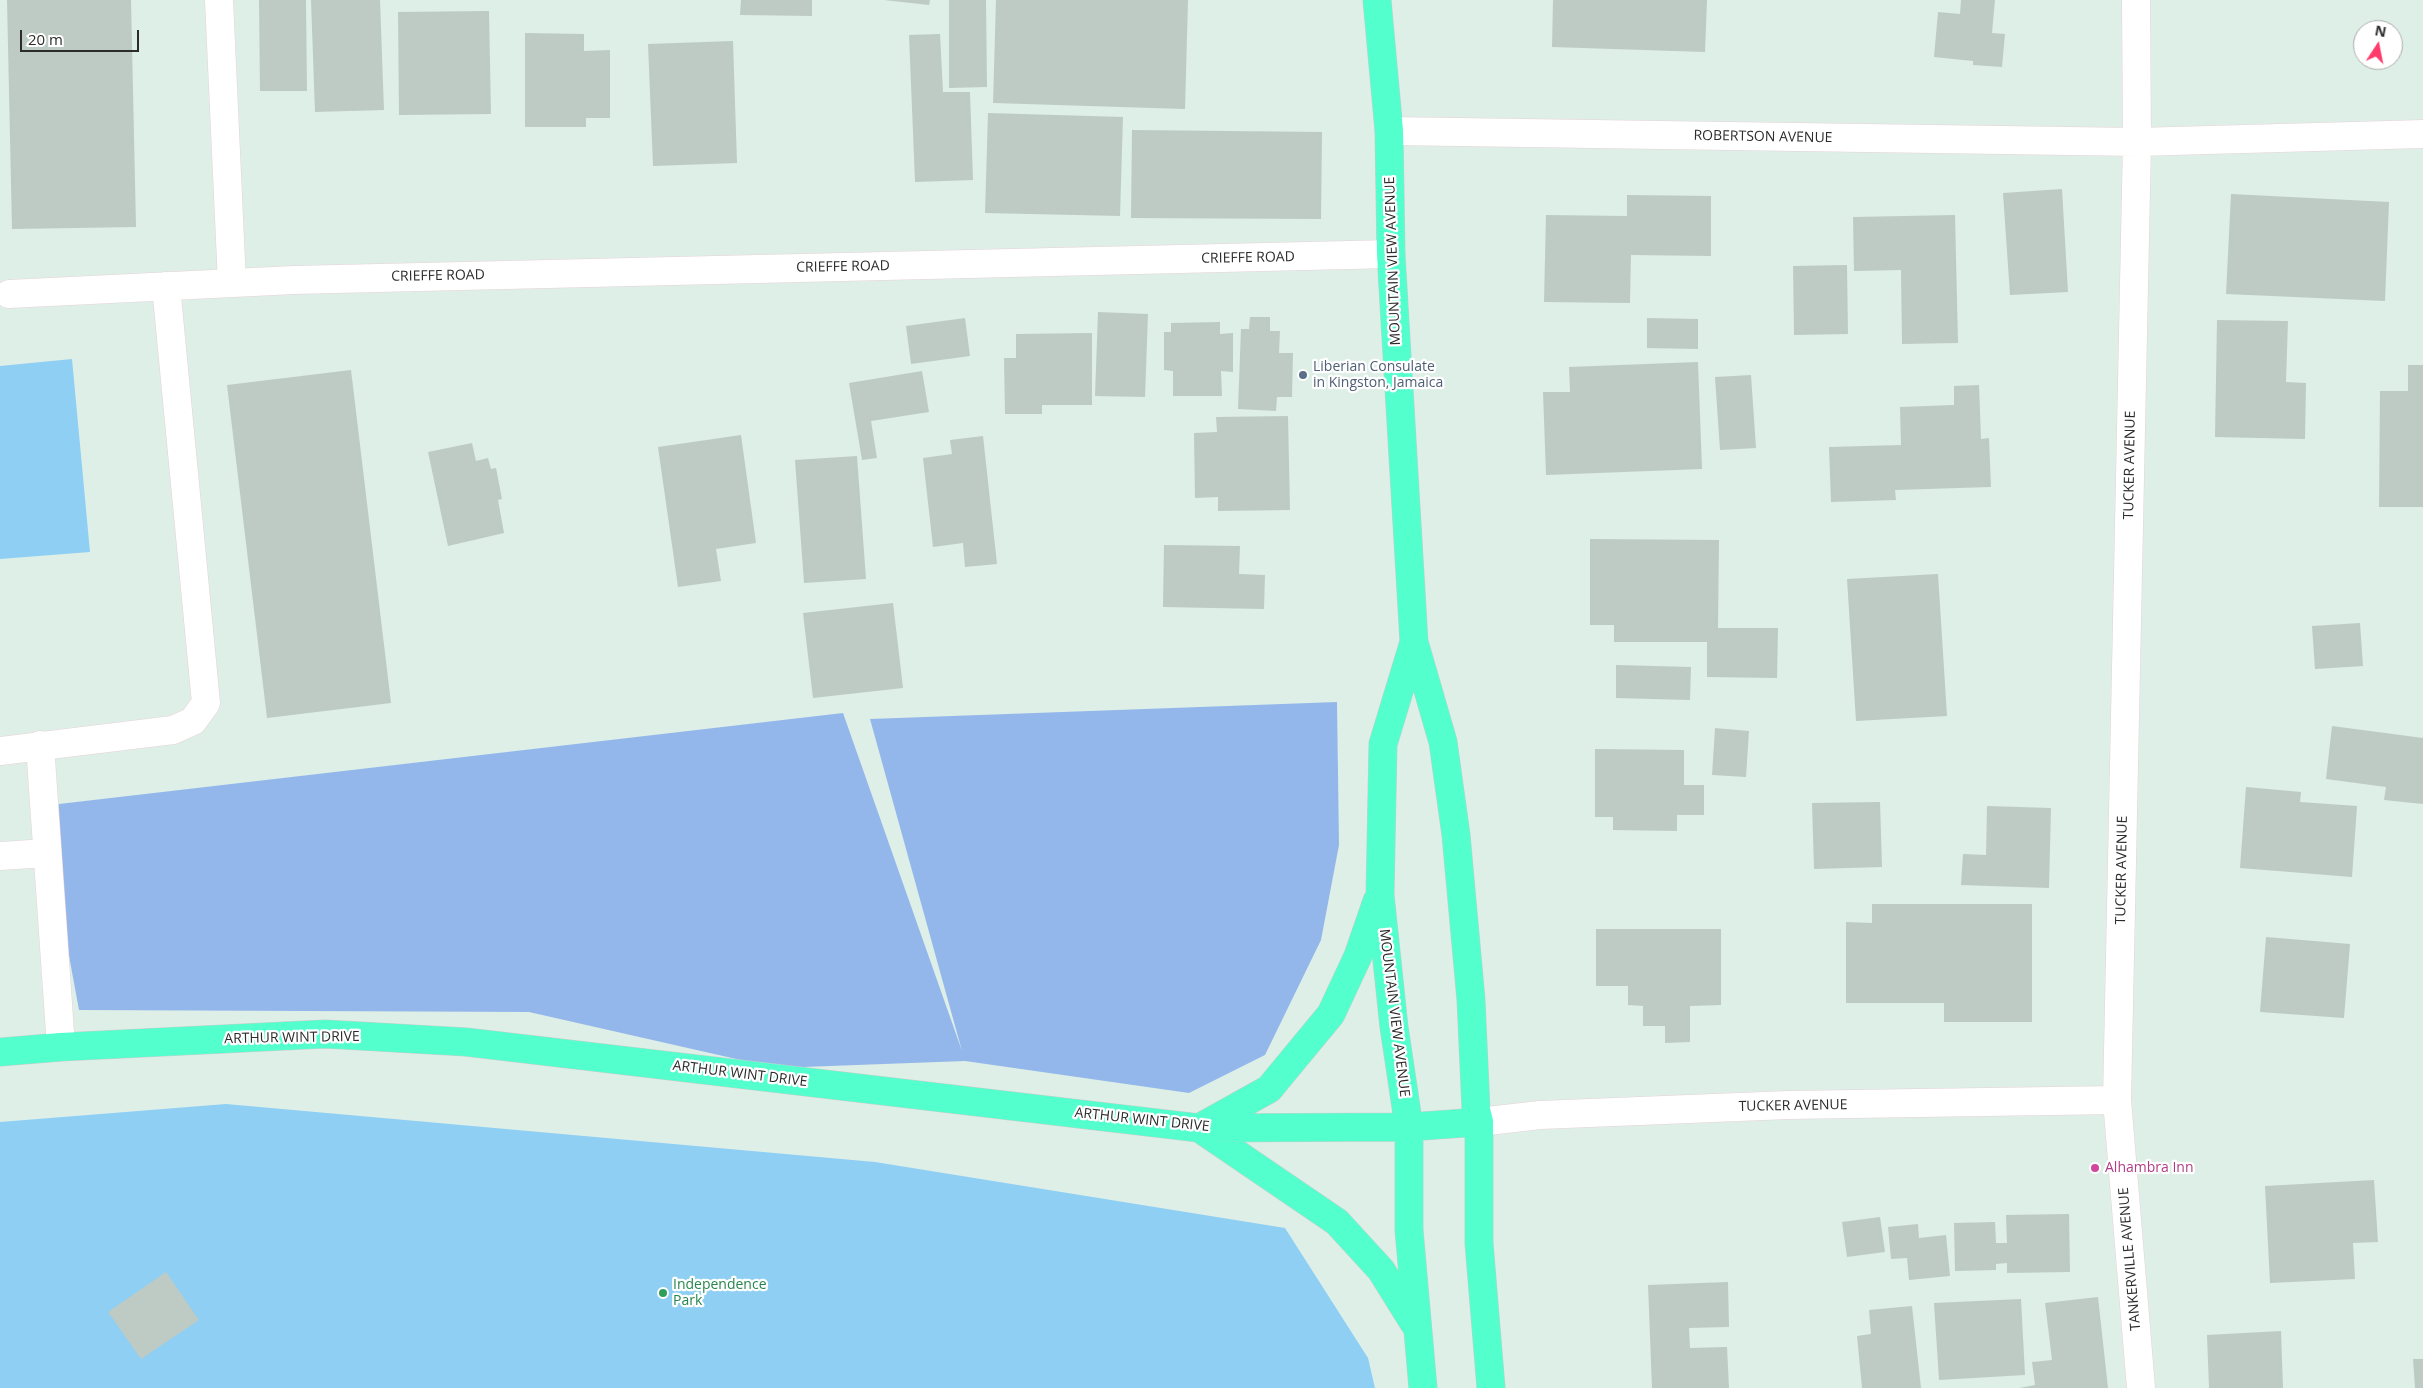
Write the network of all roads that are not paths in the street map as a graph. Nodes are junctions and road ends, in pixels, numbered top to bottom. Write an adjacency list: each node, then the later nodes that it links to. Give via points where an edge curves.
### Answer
1 (219, 0): 8 (street)
2 (1376, 0): 4 (main road, MOUNTAIN VIEW AVENUE)
3 (2136, 0): 6 (street, TUCKER AVENUE)
4 (1389, 131): 6 (street, ROBERTSON AVENUE); 7 (main road, MOUNTAIN VIEW AVENUE)
5 (2423, 134): 6 (street, ROBERTSON AVENUE)
6 (2137, 142): 19 (street, TUCKER AVENUE)
7 (1391, 254): 8 (street, CRIEFFE ROAD); 11 (main road, MOUNTAIN VIEW AVENUE)
8 (232, 283): 9 (street, CRIEFFE ROAD)
9 (166, 286): 10 (street, CRIEFFE ROAD); 12 (street, via 206,704 193,721 173,730)
10 (9, 294)
11 (1414, 642): 16 (main road, MOUNTAIN VIEW AVENUE, via 1383,744); 20 (main road, MOUNTAIN VIEW AVENUE, via 1443,742 1455,826)
12 (40, 746): 13 (street); 14 (street)
13 (0, 751)
14 (47, 853): 15 (street); 17 (street)
15 (0, 856)
16 (1380, 895): 21 (main road, MOUNTAIN VIEW AVENUE); 22 (main road, via 1358,956 1331,1014 1269,1089)
17 (61, 1047): 18 (main road, ARTHUR WINT DRIVE); 22 (main road, ARTHUR WINT DRIVE, via 325,1034 466,1042)
18 (0, 1052)
19 (2117, 1100): 20 (street, TUCKER AVENUE, via 1769,1106 1540,1115); 26 (street, TANKERVILLE AVENUE)
20 (1479, 1122): 21 (main road, ARTHUR WINT DRIVE); 25 (main road, MOUNTAIN VIEW AVENUE, via 1479,1243)
21 (1409, 1127): 22 (main road, ARTHUR WINT DRIVE); 23 (main road, MOUNTAIN VIEW AVENUE, via 1409,1230)
22 (1199, 1128): 23 (main road, via 1337,1222 1381,1270)
23 (1417, 1327): 24 (main road, MOUNTAIN VIEW AVENUE)
24 (1423, 1388)
25 (1491, 1388)
26 (2141, 1388)

